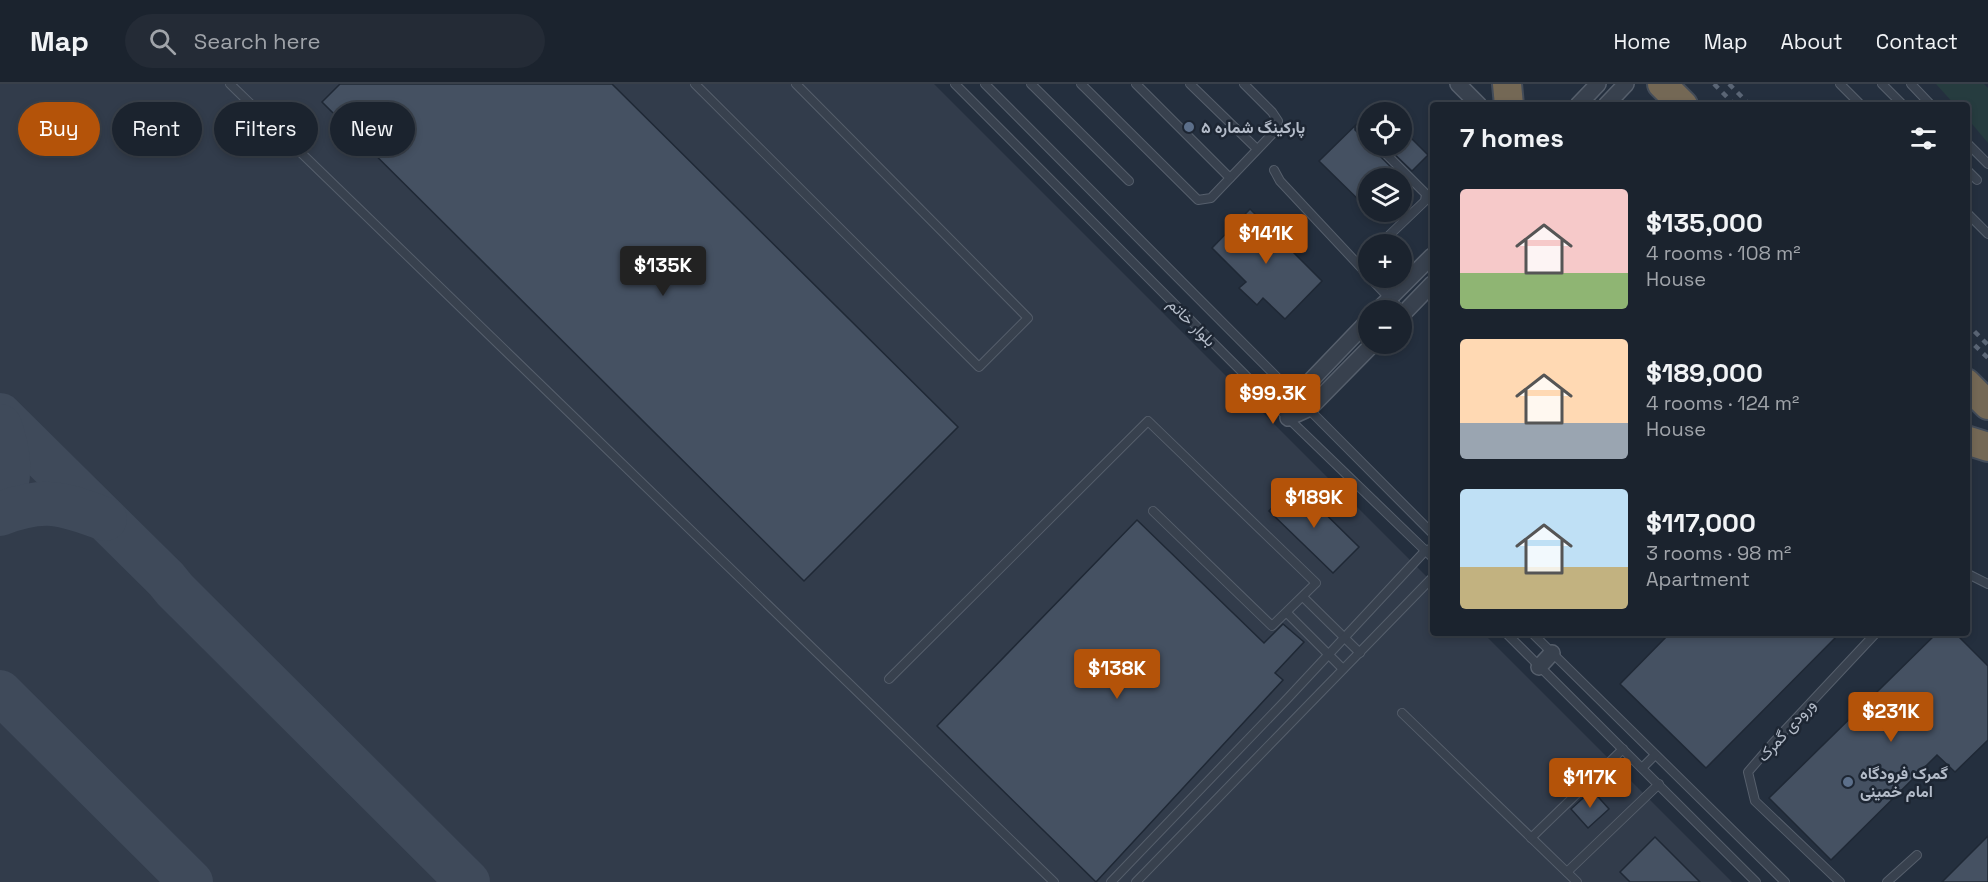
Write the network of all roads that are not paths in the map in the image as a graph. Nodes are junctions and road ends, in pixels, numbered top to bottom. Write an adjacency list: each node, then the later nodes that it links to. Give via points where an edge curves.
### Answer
1 (230, 84): 80 (lane)
2 (695, 84): 3 (lane, via 979,367 1028,318)
3 (796, 84)
4 (955, 84): 51 (lane, بلوار خاتم)
5 (985, 84): 48 (lane, بلوار خاتم)
6 (1031, 84): 35 (lane)
7 (1081, 84): 33 (lane, via 1198,200 1211,198)
8 (1136, 84): 33 (lane)
9 (1190, 84): 28 (lane)
10 (1244, 84): 28 (lane, via 1278,121 1276,130)
11 (1458, 84): 19 (street)
12 (1507, 84): 20 (highway)
13 (1598, 84): 21 (street)
14 (1626, 84): 22 (street)
15 (1662, 84): 23 (highway)
16 (1840, 84): 24 (lane)
17 (1882, 84): 25 (lane)
18 (1911, 84): 26 (lane)
19 (1476, 102)
20 (1509, 102)
21 (1581, 102)
22 (1609, 102)
23 (1680, 102)
24 (1857, 102)
25 (1900, 102)
26 (1928, 102)
27 (1970, 146): 30 (lane)
28 (1257, 149): 33 (lane)
29 (1388, 156): 37 (lane, via 1426,194 1425,201)
30 (1988, 164)
31 (1274, 170): 40 (lane)
32 (1970, 173): 34 (lane)
33 (1230, 178)
34 (1977, 180)
35 (1129, 181)
36 (1970, 216): 38 (lane)
37 (1390, 234)
38 (1988, 234)
39 (1430, 258): 43 (street)
40 (1358, 264)
41 (1430, 286): 44 (street)
42 (1380, 288): 43 (lane)
43 (1390, 298)
44 (1412, 303)
45 (1358, 331): 48 (street)
46 (1363, 354): 50 (street)
47 (1970, 387): 49 (highway)
48 (1297, 395): 50 (lane, بلوار خاتم); 51 (street)
49 (1988, 405)
50 (1310, 408): 51 (street); 55 (lane, بلوار خاتم)
51 (1288, 418): 56 (lane, بلوار خاتم)
52 (1970, 441): 53 (highway)
53 (1988, 447)
54 (1153, 511): 61 (lane, via 1272,626)
55 (1430, 531)
56 (1429, 550): 65 (lane)
57 (1970, 575): 59 (lane)
58 (1430, 580): 66 (lane)
59 (1988, 585)
60 (1303, 597): 61 (lane); 65 (lane); 71 (lane, via 1316,584 1148,421)
61 (1287, 613): 68 (lane)
62 (1509, 636): 69 (lane)
63 (1535, 636): 67 (lane)
64 (1873, 636): 86 (lane, ورودی گمرک, via 1748,772 1755,801)
65 (1345, 637): 66 (lane); 68 (lane)
66 (1360, 653): 70 (lane)
67 (1552, 653): 69 (street); 74 (lane)
68 (1328, 655): 70 (lane); 81 (lane)
69 (1539, 667): 73 (lane)
70 (1344, 669): 82 (lane)
71 (889, 679)
72 (1401, 712): 77 (lane)
73 (1623, 749): 75 (lane); 77 (lane)
74 (1655, 755): 75 (lane); 85 (lane)
75 (1642, 768): 76 (lane)
76 (1659, 784): 79 (lane); 84 (lane)
77 (1531, 838): 79 (lane)
78 (1917, 855): 87 (lane)
79 (1567, 872): 83 (lane)
80 (1054, 882)
81 (1111, 882)
82 (1136, 882)
83 (1577, 882)
84 (1756, 882)
85 (1785, 882)
86 (1840, 882)
87 (1887, 882)

